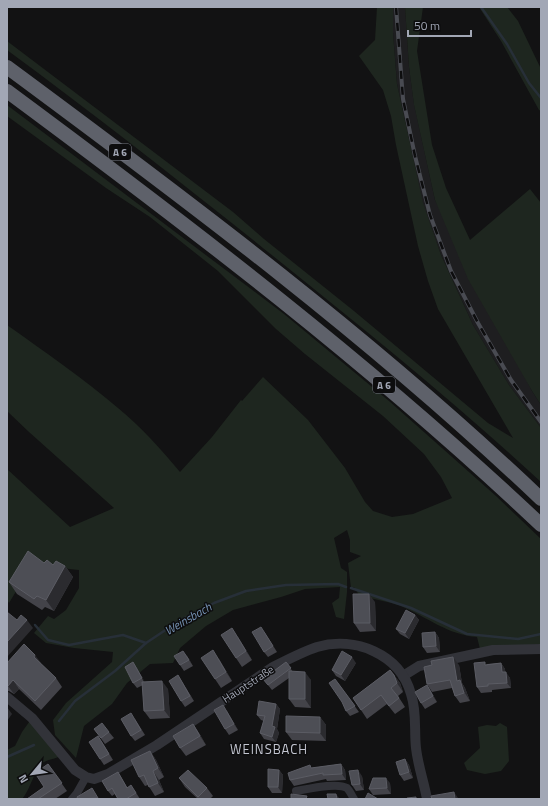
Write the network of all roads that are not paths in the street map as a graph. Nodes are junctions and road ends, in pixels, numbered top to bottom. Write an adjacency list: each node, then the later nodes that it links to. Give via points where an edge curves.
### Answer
1 (7, 67): 3 (highway, A 6, via 232,237 349,330 481,443)
2 (7, 91): 4 (highway, A 6, via 336,344)
3 (541, 499)
4 (541, 525)
5 (541, 649): 6 (street, via 493,650 419,666)
6 (403, 676): 8 (street, Hauptstraße, via 392,663 366,648 335,644 318,647 273,668 157,745 108,774 94,779); 12 (street, Hauptstraße, via 411,692 415,712 416,748)
7 (7, 697): 8 (street, via 32,718 75,770)
8 (86, 777): 10 (street)
9 (296, 791): 11 (street, via 341,786 348,789)
10 (72, 799)
11 (354, 799)
12 (427, 799)

